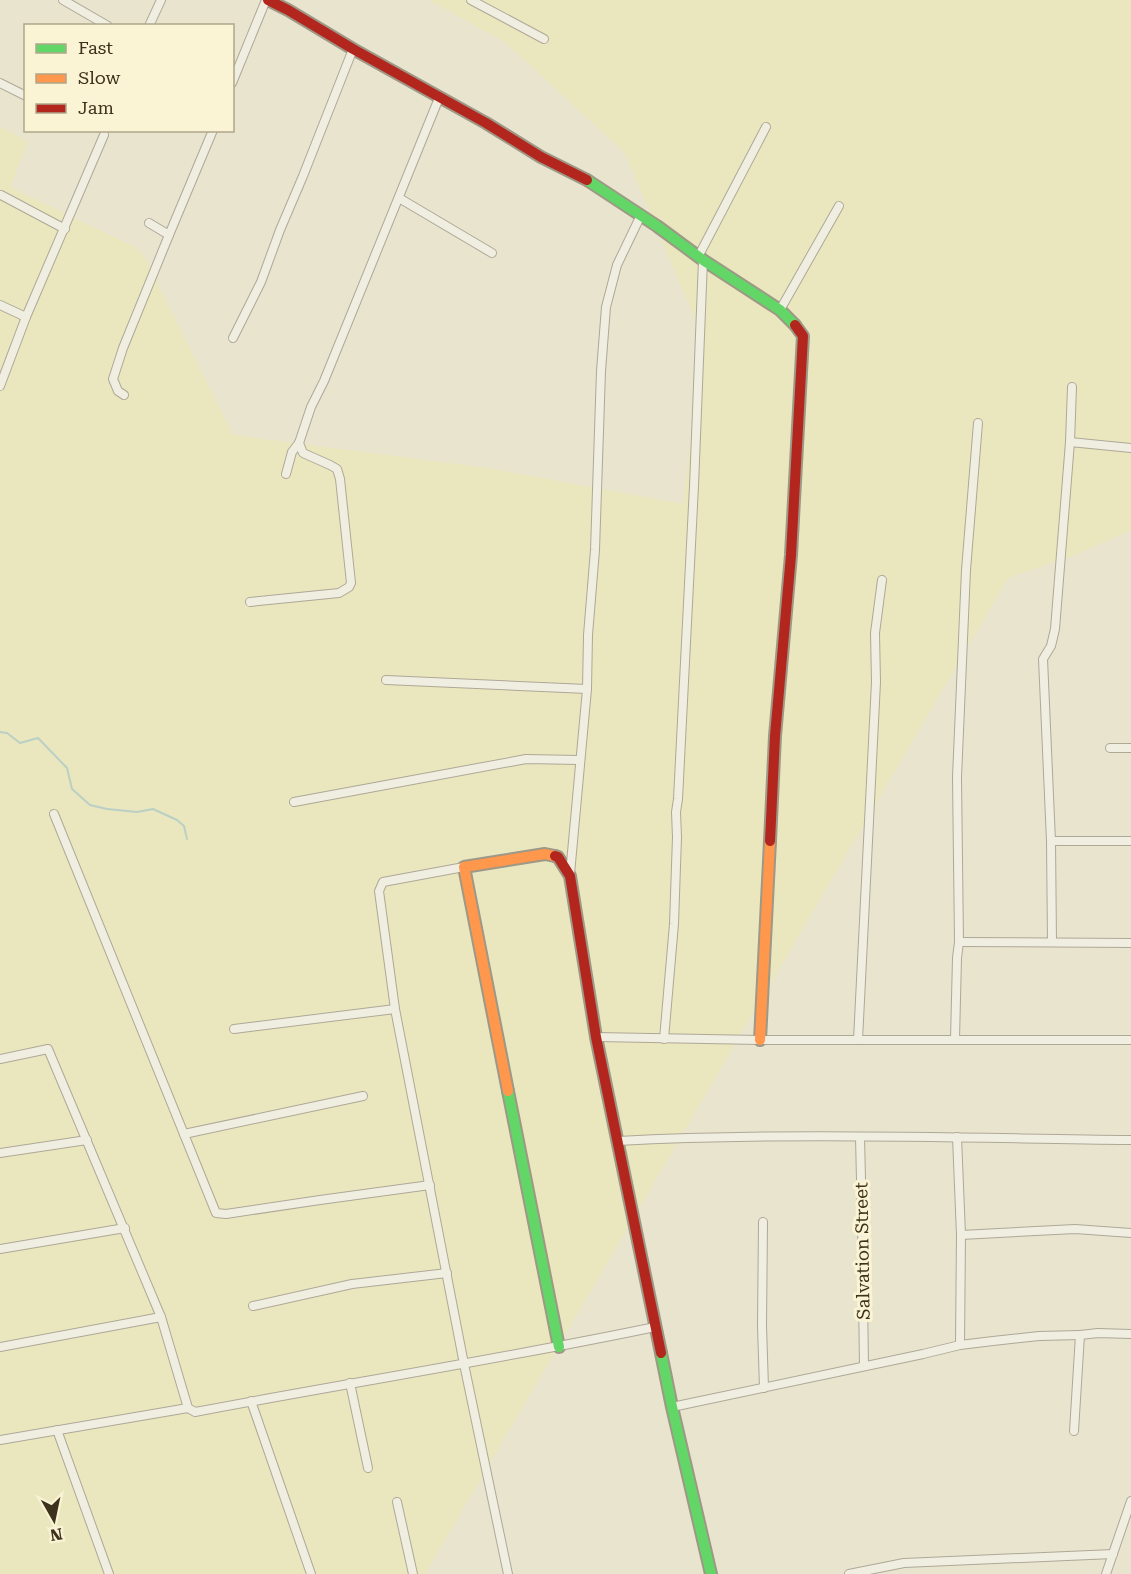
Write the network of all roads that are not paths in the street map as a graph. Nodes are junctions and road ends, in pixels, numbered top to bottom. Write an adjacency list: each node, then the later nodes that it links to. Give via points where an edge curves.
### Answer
1 (63, 0): 6 (street)
2 (161, 0): 7 (street)
3 (267, 0): 5 (street); 10 (street)
4 (471, 0): 8 (street)
5 (290, 5): 9 (street)
6 (105, 24)
7 (150, 24)
8 (543, 39)
9 (353, 49): 13 (street); 29 (street, via 261,282)
10 (234, 78)
11 (0, 83): 12 (street)
12 (24, 95)
13 (439, 98): 18 (street); 20 (street, via 595,184)
14 (766, 127): 25 (street)
15 (212, 132): 23 (street)
16 (105, 133): 22 (street)
17 (1, 195): 22 (street)
18 (399, 198): 24 (street); 34 (street)
19 (838, 206): 27 (street)
20 (640, 215): 25 (street); 41 (street, via 617,265 606,307)
21 (149, 223): 23 (street)
22 (65, 229): 28 (street)
23 (169, 235): 32 (street, via 113,378)
24 (492, 253)
25 (700, 258): 27 (street); 57 (street, via 694,497)
26 (0, 306): 28 (street)
27 (780, 310): 59 (street, via 803,336 775,736)
28 (26, 317): 30 (street)
29 (233, 339)
30 (0, 386)
31 (1072, 387): 35 (street)
32 (124, 395)
33 (978, 423): 51 (street, via 966,570 957,777)
34 (299, 442): 37 (street); 39 (street, via 303,453 337,470 351,583 339,593)
35 (1070, 442): 36 (street); 47 (street, via 1055,629 1043,659)
36 (1131, 448)
37 (286, 474)
38 (882, 580): 60 (street, via 875,633 876,682)
39 (250, 602)
40 (386, 680): 41 (street)
41 (587, 688): 44 (street)
42 (1110, 748): 43 (street)
43 (1131, 748)
44 (579, 760): 45 (street, via 526,759); 50 (street)
45 (294, 802)
46 (54, 814): 64 (street)
47 (1051, 841): 48 (street); 52 (street)
48 (1131, 841)
49 (464, 867): 50 (street, via 546,854 558,857); 54 (street, via 383,882 379,891); 85 (street)
50 (570, 876): 56 (street)
51 (959, 942): 52 (street); 58 (street)
52 (1052, 942): 53 (street)
53 (1131, 942)
54 (395, 1009): 55 (street); 71 (street)
55 (234, 1029)
56 (596, 1037): 57 (street); 69 (street)
57 (664, 1039): 59 (street)
58 (954, 1039): 60 (street); 61 (street)
59 (760, 1040): 60 (street)
60 (858, 1040)
61 (1131, 1040)
62 (0, 1059): 67 (street, via 48,1049)
63 (363, 1096): 64 (street)
64 (184, 1134): 71 (street, via 216,1213)
65 (860, 1137): 66 (street); 69 (street); 87 (street, Salvation Street)
66 (957, 1137): 68 (street); 75 (street)
67 (87, 1140): 70 (street); 73 (street)
68 (1131, 1140)
69 (618, 1141): 80 (street)
70 (0, 1153)
71 (430, 1185): 77 (street)
72 (764, 1222): 89 (street)
73 (125, 1228): 76 (street); 79 (street)
74 (1131, 1233): 75 (street, via 1075,1229)
75 (961, 1235): 83 (street)
76 (0, 1249)
77 (447, 1273): 78 (street, via 352,1284); 86 (street)
78 (253, 1306)
79 (161, 1317): 84 (street); 92 (street)
80 (655, 1328): 85 (street); 91 (street)
81 (1131, 1334): 82 (street)
82 (1080, 1335): 83 (street); 94 (street)
83 (960, 1345): 87 (street)
84 (0, 1347)
85 (559, 1347): 86 (street)
86 (464, 1364): 88 (street); 103 (street)
87 (864, 1366): 89 (street)
88 (350, 1383): 90 (street); 96 (street)
89 (764, 1388): 91 (street)
90 (251, 1401): 92 (street, via 195,1412); 101 (street)
91 (672, 1407): 104 (street)
92 (188, 1408): 93 (street)
93 (57, 1430): 95 (street); 100 (street)
94 (1074, 1431)
95 (0, 1440)
96 (368, 1468)
97 (1131, 1501): 99 (street)
98 (397, 1502): 102 (street)
99 (1113, 1554): 105 (street, via 904,1563); 106 (street)
100 (109, 1574)
101 (311, 1574)
102 (413, 1574)
103 (508, 1574)
104 (711, 1574)
105 (849, 1574)
106 (1106, 1574)

